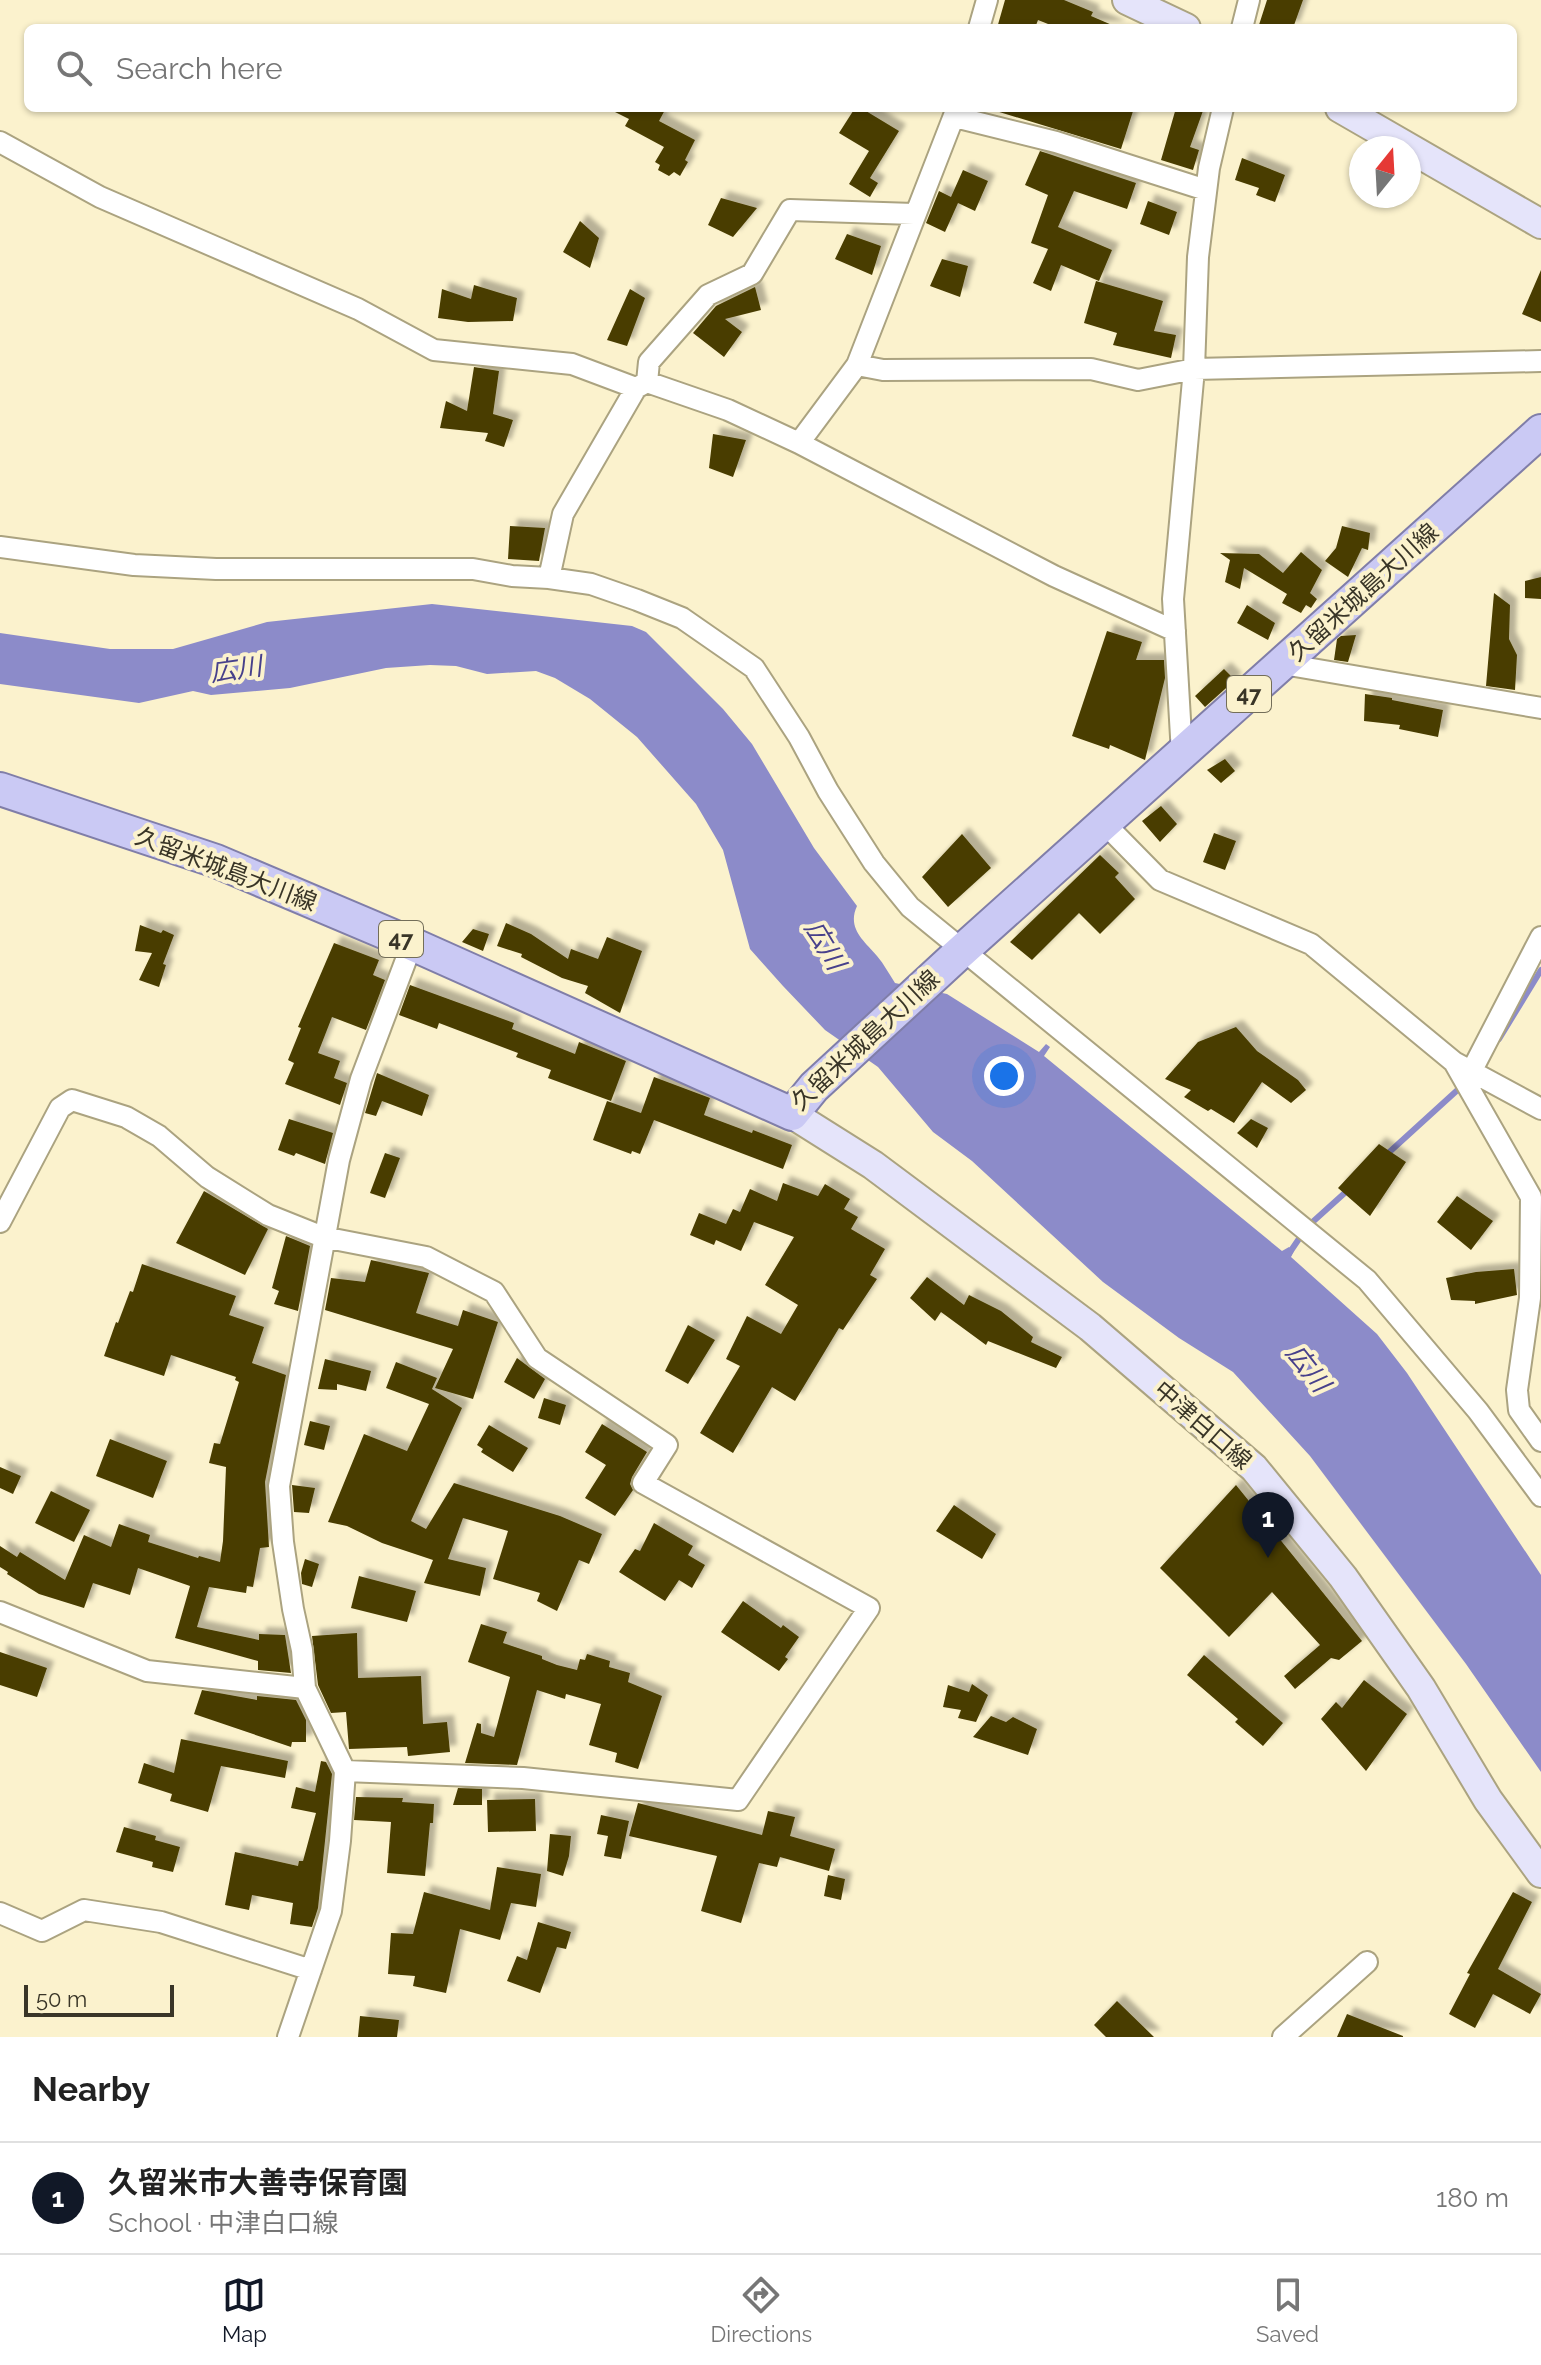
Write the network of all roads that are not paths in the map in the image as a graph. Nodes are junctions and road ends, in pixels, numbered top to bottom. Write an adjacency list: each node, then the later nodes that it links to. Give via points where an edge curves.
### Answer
1 (987, 0): 4 (street)
2 (1127, 0): 5 (main road)
3 (1249, 0): 6 (street)
4 (980, 24)
5 (1178, 24)
6 (1243, 24)
7 (956, 112): 11 (street); 12 (street)
8 (1222, 112): 11 (street)
9 (1347, 112): 13 (main road)
10 (0, 142): 17 (street, via 100,197 358,309 434,350 572,364)
11 (1206, 190): 16 (street)
12 (914, 214): 15 (street); 17 (street, via 790,210 752,274 708,295 649,362)
13 (1541, 224)
14 (1541, 361): 16 (street)
15 (857, 365): 16 (street, via 883,370 1091,369 1138,380); 19 (street)
16 (1194, 369): 22 (street, via 1173,599)
17 (642, 385): 19 (street, via 728,410); 21 (street, via 563,514)
18 (1541, 431): 23 (main road, 久留米城島大川線 / 47)
19 (799, 443): 22 (street, via 1054,576)
20 (0, 547): 21 (street, via 134,565 473,569)
21 (549, 578): 30 (street, via 591,584 682,618 754,668 874,863 910,907)
22 (1175, 631): 25 (street)
23 (1283, 664): 24 (street); 25 (main road, 久留米城島大川線 / 47)
24 (1541, 708)
25 (1182, 754): 27 (main road, 久留米城島大川線 / 47)
26 (0, 789): 29 (main road, 久留米城島大川線 / 47, via 216,861)
27 (1105, 824): 30 (main road, 久留米城島大川線 / 47); 31 (street, via 1160,880 1311,944)
28 (1541, 937): 31 (street)
29 (412, 944): 33 (main road, 久留米城島大川線 / 47); 35 (street, via 361,1079)
30 (960, 952): 33 (main road, 久留米城島大川線 / 47, via 814,1087); 37 (street, via 1367,1280 1478,1411)
31 (1462, 1067): 32 (street); 36 (street, via 1531,1197 1530,1298 1517,1390 1519,1410)
32 (1541, 1109)
33 (792, 1114): 41 (main road, 中津白口線, via 873,1165 1090,1327 1254,1468 1343,1577)
34 (0, 1222): 35 (street, via 60,1108 72,1100 126,1117 268,1215)
35 (323, 1237): 39 (street, via 279,1486); 40 (street, via 426,1257 494,1292 537,1358 667,1445 643,1483 869,1608 738,1800 523,1778)
36 (1541, 1441)
37 (1541, 1496)
38 (0, 1612): 39 (street, via 147,1671)
39 (305, 1688): 40 (street)
40 (345, 1771): 44 (street, via 331,1911)
41 (1541, 1873)
42 (0, 1913): 44 (street, via 42,1931 84,1910 161,1922)
43 (1367, 1962): 46 (street)
44 (311, 1970): 45 (street)
45 (288, 2037)
46 (1283, 2037)

